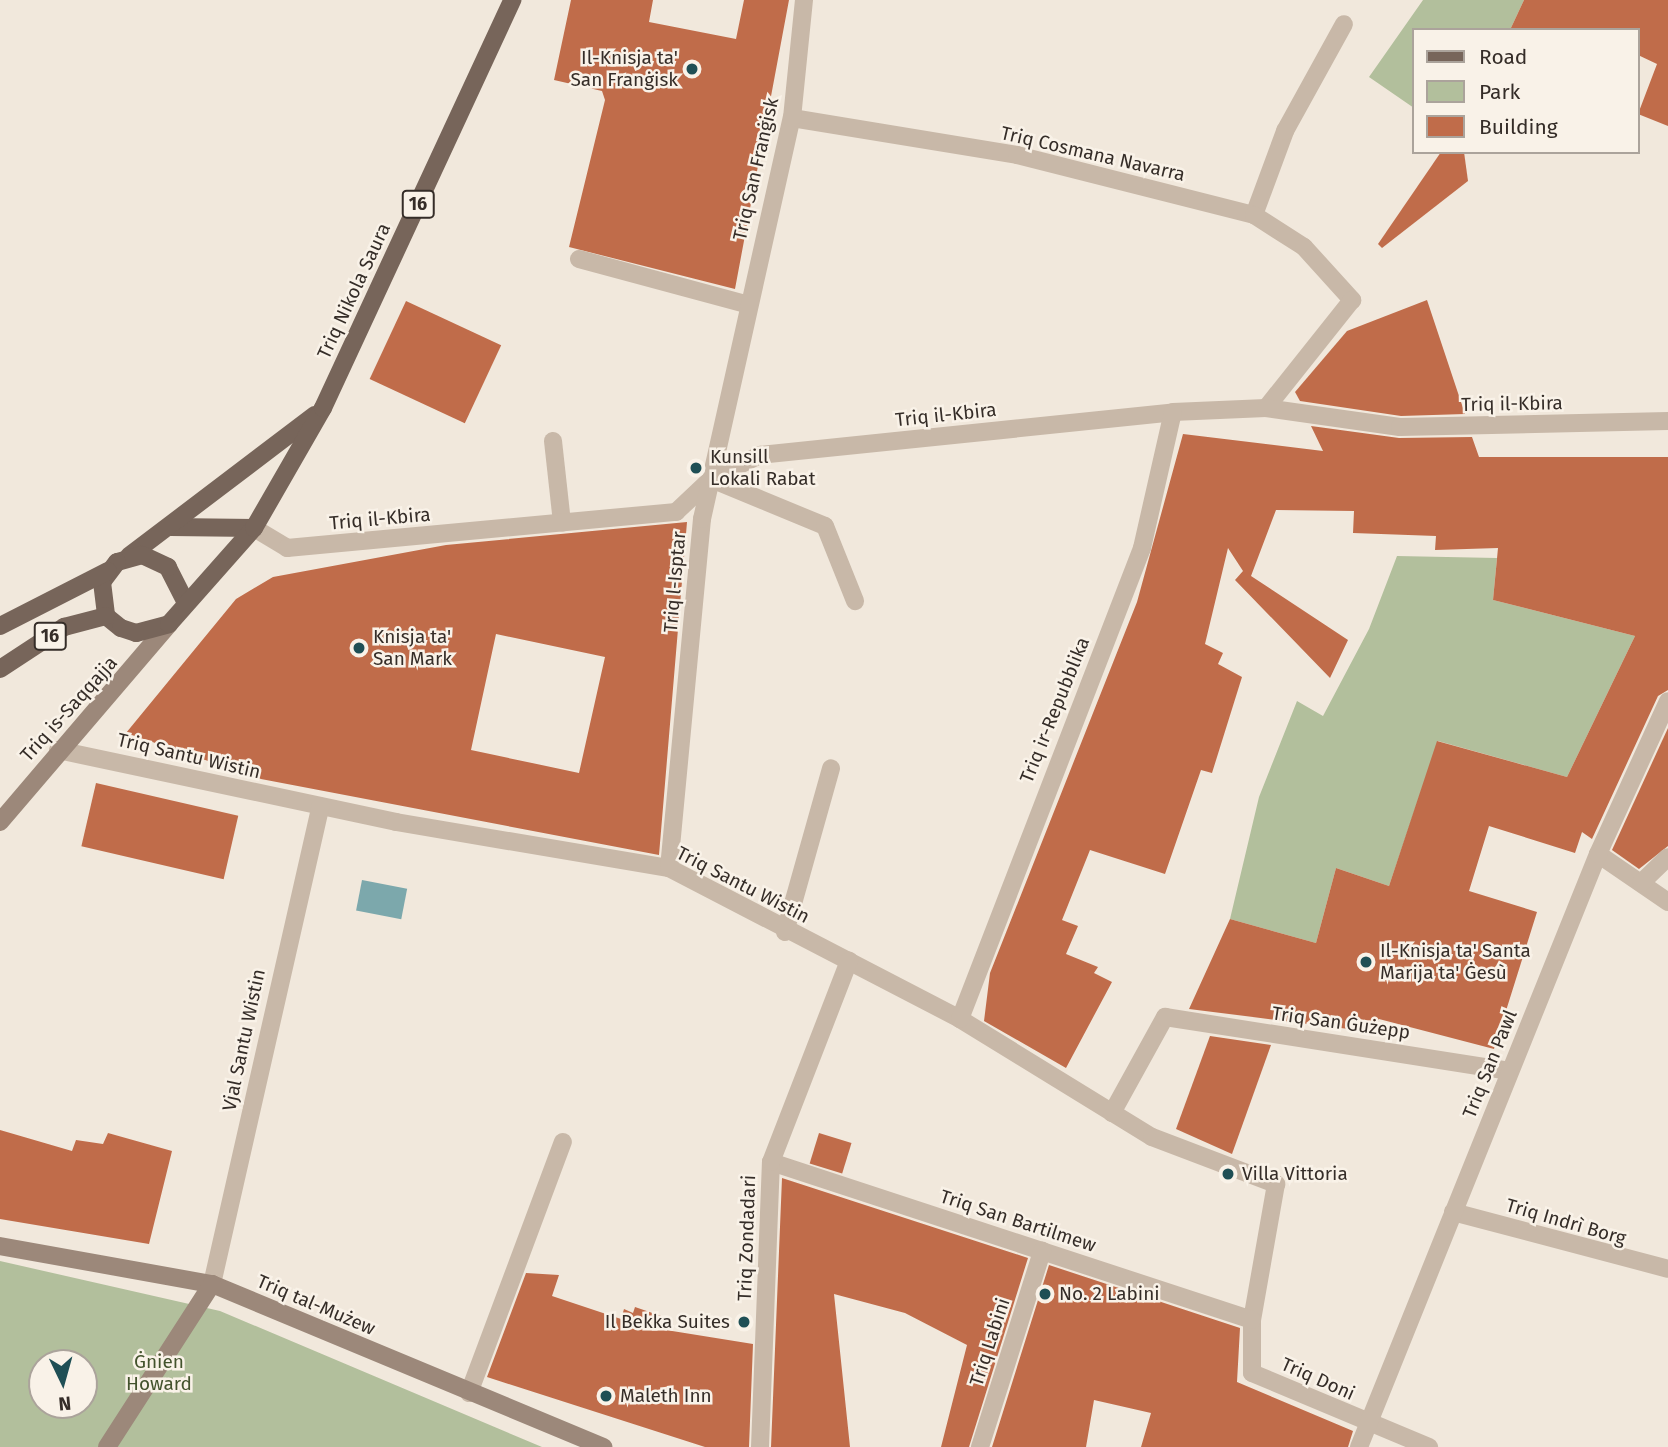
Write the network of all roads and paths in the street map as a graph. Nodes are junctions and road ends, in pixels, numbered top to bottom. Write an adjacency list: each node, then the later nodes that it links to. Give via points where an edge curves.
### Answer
1 (512, 0): 8 (main road, Triq Nikola Saura / 16)
2 (804, 0): 4 (street, Triq San Franġisk)
3 (1344, 24): 5 (street, via 1285,131)
4 (792, 118): 5 (street, Triq Cosmana Navarra, via 1017,155); 7 (street, Triq San Franġisk)
5 (1254, 215): 9 (street, Triq Cosmana Navarra, via 1304,247 1352,300)
6 (579, 259): 7 (street)
7 (746, 304): 13 (street, Triq l-Isptar)
8 (323, 408): 15 (main road, Triq Nikola Saura / 16); 16 (main road, Triq Nikola Saura / 16)
9 (1266, 408): 10 (street, Triq il-Kbira); 11 (street, Triq il-Kbira, via 1400,427)
10 (1173, 412): 13 (street, Triq il-Kbira, via 760,455); 37 (street, Triq ir-Repubblika, via 1142,548)
11 (1668, 421)
12 (553, 441): 14 (street)
13 (711, 479): 14 (street, Triq il-Kbira, via 676,512); 20 (street, via 825,527); 32 (street, Triq l-Isptar)
14 (562, 523): 16 (street, Triq il-Kbira, via 287,548)
15 (171, 527): 16 (main road); 17 (main road, Triq Nikola Saura / 16)
16 (254, 528): 19 (main road, Triq Nikola Saura / 16)
17 (129, 556): 18 (main road, 16); 19 (main road, via 163,563)
18 (108, 571): 21 (main road, via 100,597); 23 (main road, 16)
19 (184, 599): 22 (main road, 16)
20 (855, 601)
21 (106, 616): 22 (main road, via 136,633); 24 (main road, 16, via 64,627)
22 (169, 624): 26 (street, Triq is-Saqqajja)
23 (0, 626)
24 (0, 669)
25 (1666, 708): 30 (street, Triq San Pawl)
26 (58, 750): 28 (street, Triq Santu Wistin); 29 (street, Triq is-Saqqajja)
27 (831, 768): 35 (street)
28 (321, 806): 32 (street, Triq Santu Wistin); 47 (street, Vjal Santu Wistin)
29 (0, 822)
30 (1598, 854): 33 (street); 38 (street, Triq San Pawl)
31 (1668, 857): 33 (street)
32 (669, 867): 35 (street, Triq Santu Wistin)
33 (1641, 883): 34 (street)
34 (1668, 902)
35 (785, 932): 36 (street, Triq Santu Wistin)
36 (849, 961): 37 (street, Triq Santu Wistin); 41 (street, Triq Zondadari)
37 (960, 1018): 39 (street, Triq Santu Wistin)
38 (1510, 1071): 39 (street, Triq San Ġużepp, via 1165,1017); 43 (street, Triq San Pawl)
39 (1112, 1113): 42 (street, Triq Santu Wistin, via 1152,1137)
40 (563, 1142): 49 (street)
41 (771, 1162): 45 (street, Triq San Bartilmew); 53 (street, Triq Zondadari)
42 (1276, 1184): 48 (street, Triq Doni)
43 (1453, 1212): 46 (street, Triq Indrì Borg); 50 (street, Triq San Pawl)
44 (0, 1246): 47 (street, Triq tal-Mużew)
45 (1042, 1251): 48 (street, Triq San Bartilmew); 54 (street, Triq Labini)
46 (1668, 1269)
47 (212, 1284): 49 (street, Triq tal-Mużew); 51 (street)
48 (1252, 1320): 50 (street, Triq Doni, via 1252,1373)
49 (470, 1392): 52 (street, Triq tal-Mużew)
50 (1372, 1426): 55 (street, Triq San Pawl); 56 (street, Triq Doni)
51 (107, 1447)
52 (603, 1447)
53 (760, 1447)
54 (980, 1447)
55 (1359, 1447)
56 (1429, 1447)

